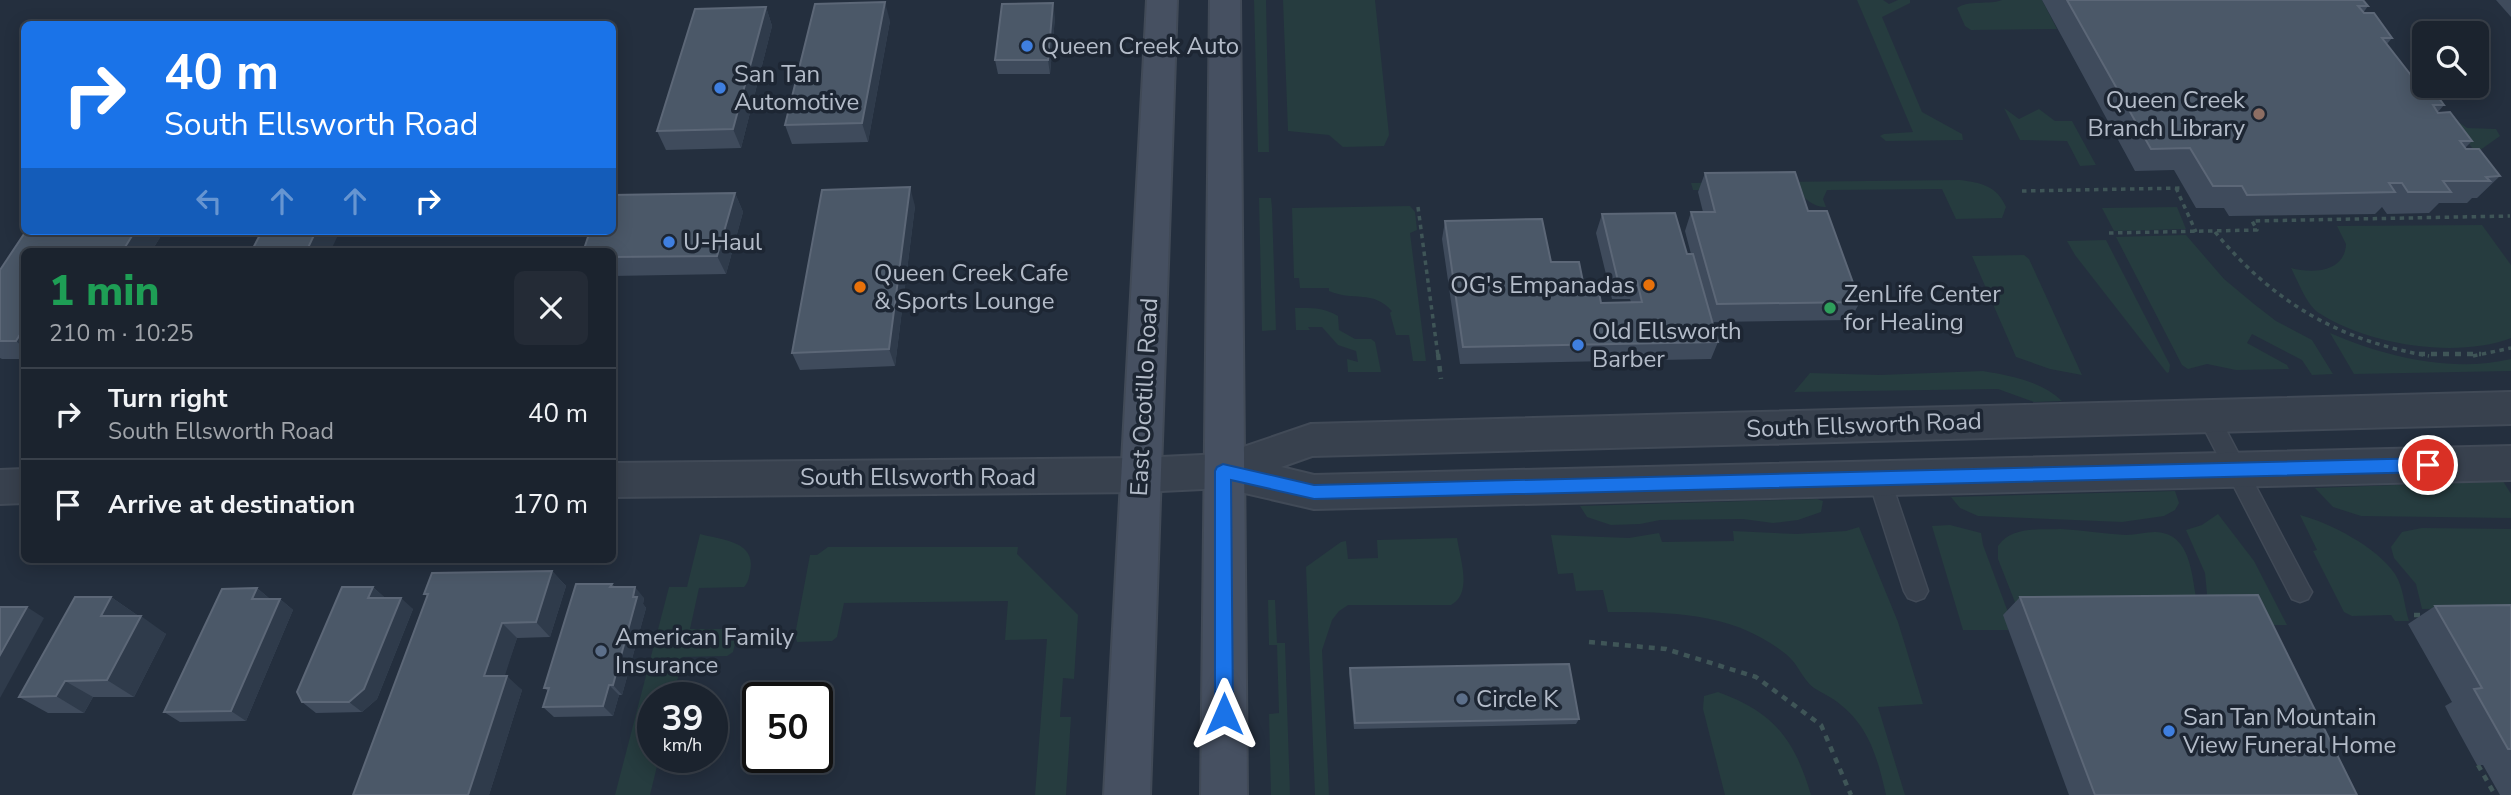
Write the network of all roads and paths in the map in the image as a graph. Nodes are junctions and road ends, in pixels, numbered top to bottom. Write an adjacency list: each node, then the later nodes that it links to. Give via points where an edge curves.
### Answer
1 (1162, 0): 18 (main road, East Ocotillo Road)
2 (1225, 0): 17 (main road)
3 (2176, 188): 4 (path); 5 (path); 9 (path)
4 (2184, 188)
5 (2022, 191)
6 (1418, 207): 12 (path)
7 (2510, 216): 8 (path, via 2252,221 2257,230)
8 (2214, 231): 9 (path); 11 (path, via 2258,280 2351,337 2426,355 2477,356)
9 (2196, 232): 10 (path)
10 (2109, 233)
11 (2511, 348)
12 (1441, 379)
13 (2511, 408): 14 (street, South Ellsworth Road)
14 (2208, 415): 16 (lane); 17 (street, South Ellsworth Road, via 1311,440)
15 (2511, 463): 16 (street, South Ellsworth Road)
16 (2236, 468): 19 (street, South Ellsworth Road); 24 (lane)
17 (1223, 471): 18 (street, South Ellsworth Road); 19 (street, South Ellsworth Road, via 1314,492); 30 (main road)
18 (1141, 475): 20 (street, South Ellsworth Road); 29 (main road, East Ocotillo Road)
19 (1879, 478): 23 (lane)
20 (616, 480)
21 (0, 486): 22 (street)
22 (21, 486)
23 (1916, 591)
24 (2300, 592)
25 (2414, 615): 26 (path)
26 (2428, 615)
27 (1589, 642): 31 (path, via 1665,649 1756,677 1821,725)
28 (2478, 765): 32 (path)
29 (1127, 795)
30 (1224, 795)
31 (1852, 795)
32 (2495, 795)

